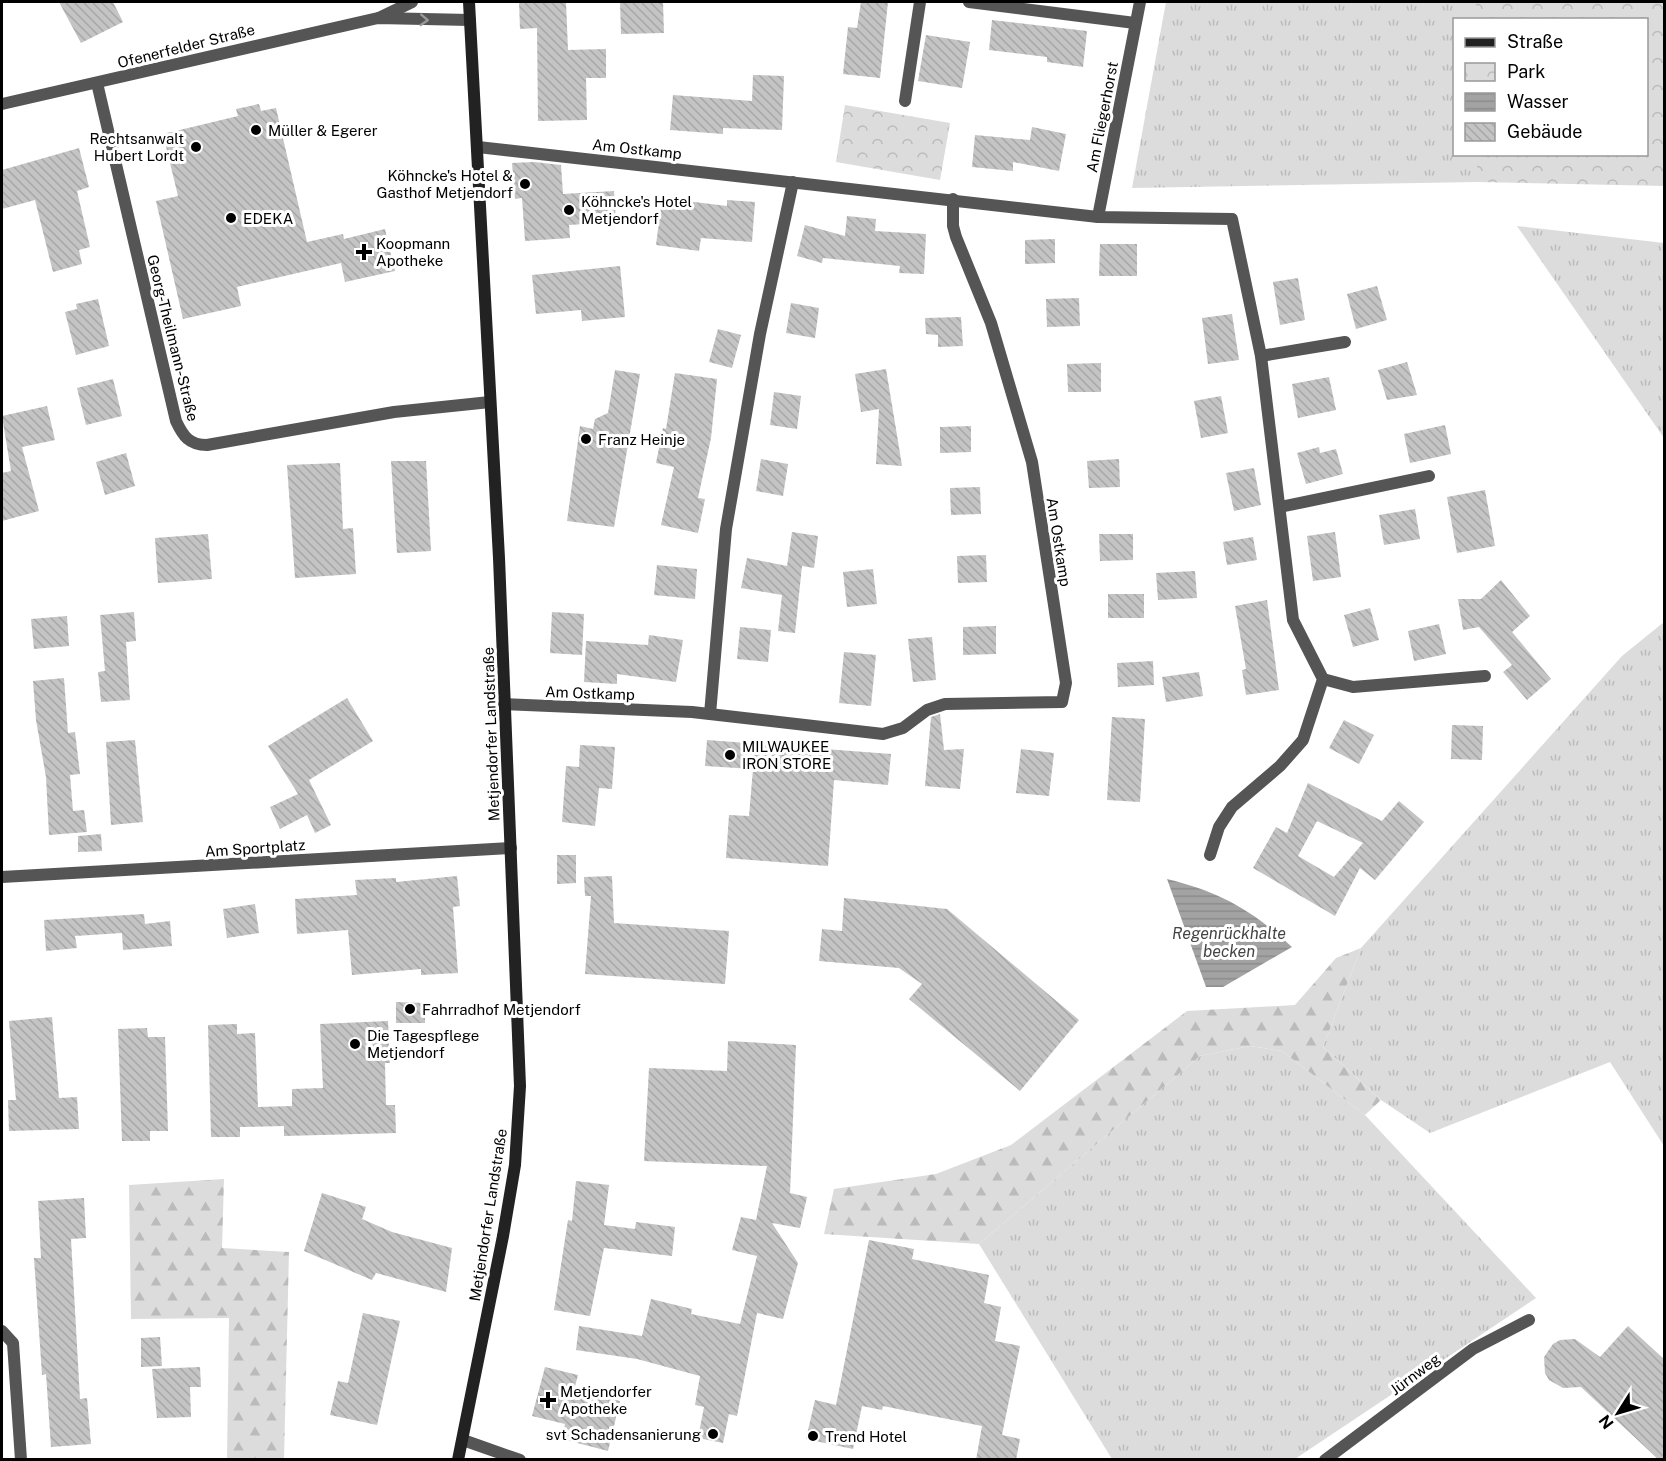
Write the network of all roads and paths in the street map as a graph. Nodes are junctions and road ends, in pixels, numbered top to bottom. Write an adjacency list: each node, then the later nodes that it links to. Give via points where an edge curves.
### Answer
1 (412, 2): 6 (street, Ofenerfelder Straße)
2 (469, 2): 7 (main road, Metjendorfer Landstraße)
3 (920, 2): 10 (street)
4 (969, 2): 8 (street)
5 (1140, 2): 8 (street, Am Fliegerhorst)
6 (378, 18): 7 (street, Ofenerfelder Straße, one-way to 7); 9 (street, Ofenerfelder Straße)
7 (470, 20): 12 (main road, Metjendorfer Landstraße)
8 (1135, 23): 15 (street, Am Fliegerhorst)
9 (97, 83): 11 (street, Ofenerfelder Straße); 18 (street, Georg-Theilmann-Straße, via 176,421 188,440 207,445 413,410)
10 (905, 101)
11 (2, 104)
12 (478, 147): 13 (street, Am Ostkamp); 18 (main road, Metjendorfer Landstraße)
13 (793, 182): 14 (street, Am Ostkamp); 24 (street, via 760,334 726,529)
14 (953, 199): 15 (street); 24 (street, Am Ostkamp, via 956,237 992,323 1032,462 1066,683 1062,702 945,704 927,710 903,728 883,734)
15 (1098, 217): 17 (street, via 1232,219)
16 (1345, 342): 17 (street)
17 (1261, 356): 20 (street)
18 (490, 402): 23 (main road, Metjendorfer Landstraße)
19 (1430, 476): 20 (street)
20 (1280, 507): 22 (street, via 1293,620)
21 (1485, 676): 22 (street, via 1353,687)
22 (1323, 679): 26 (street, via 1304,740 1232,807 1219,827)
23 (504, 704): 24 (street, Am Ostkamp); 25 (main road, Metjendorfer Landstraße)
24 (710, 714)
25 (511, 848): 27 (street, Am Sportplatz); 30 (main road, Metjendorfer Landstraße, via 519,1110 503,1236)
26 (1210, 855)
27 (2, 877)
28 (1529, 1320): 34 (street, Jürnweg, via 1473,1349)
29 (2, 1330): 31 (street, via 14,1343)
30 (463, 1440): 32 (main road, Metjendorfer Landstraße); 33 (street)
31 (21, 1460)
32 (458, 1460)
33 (520, 1460)
34 (1325, 1460)

